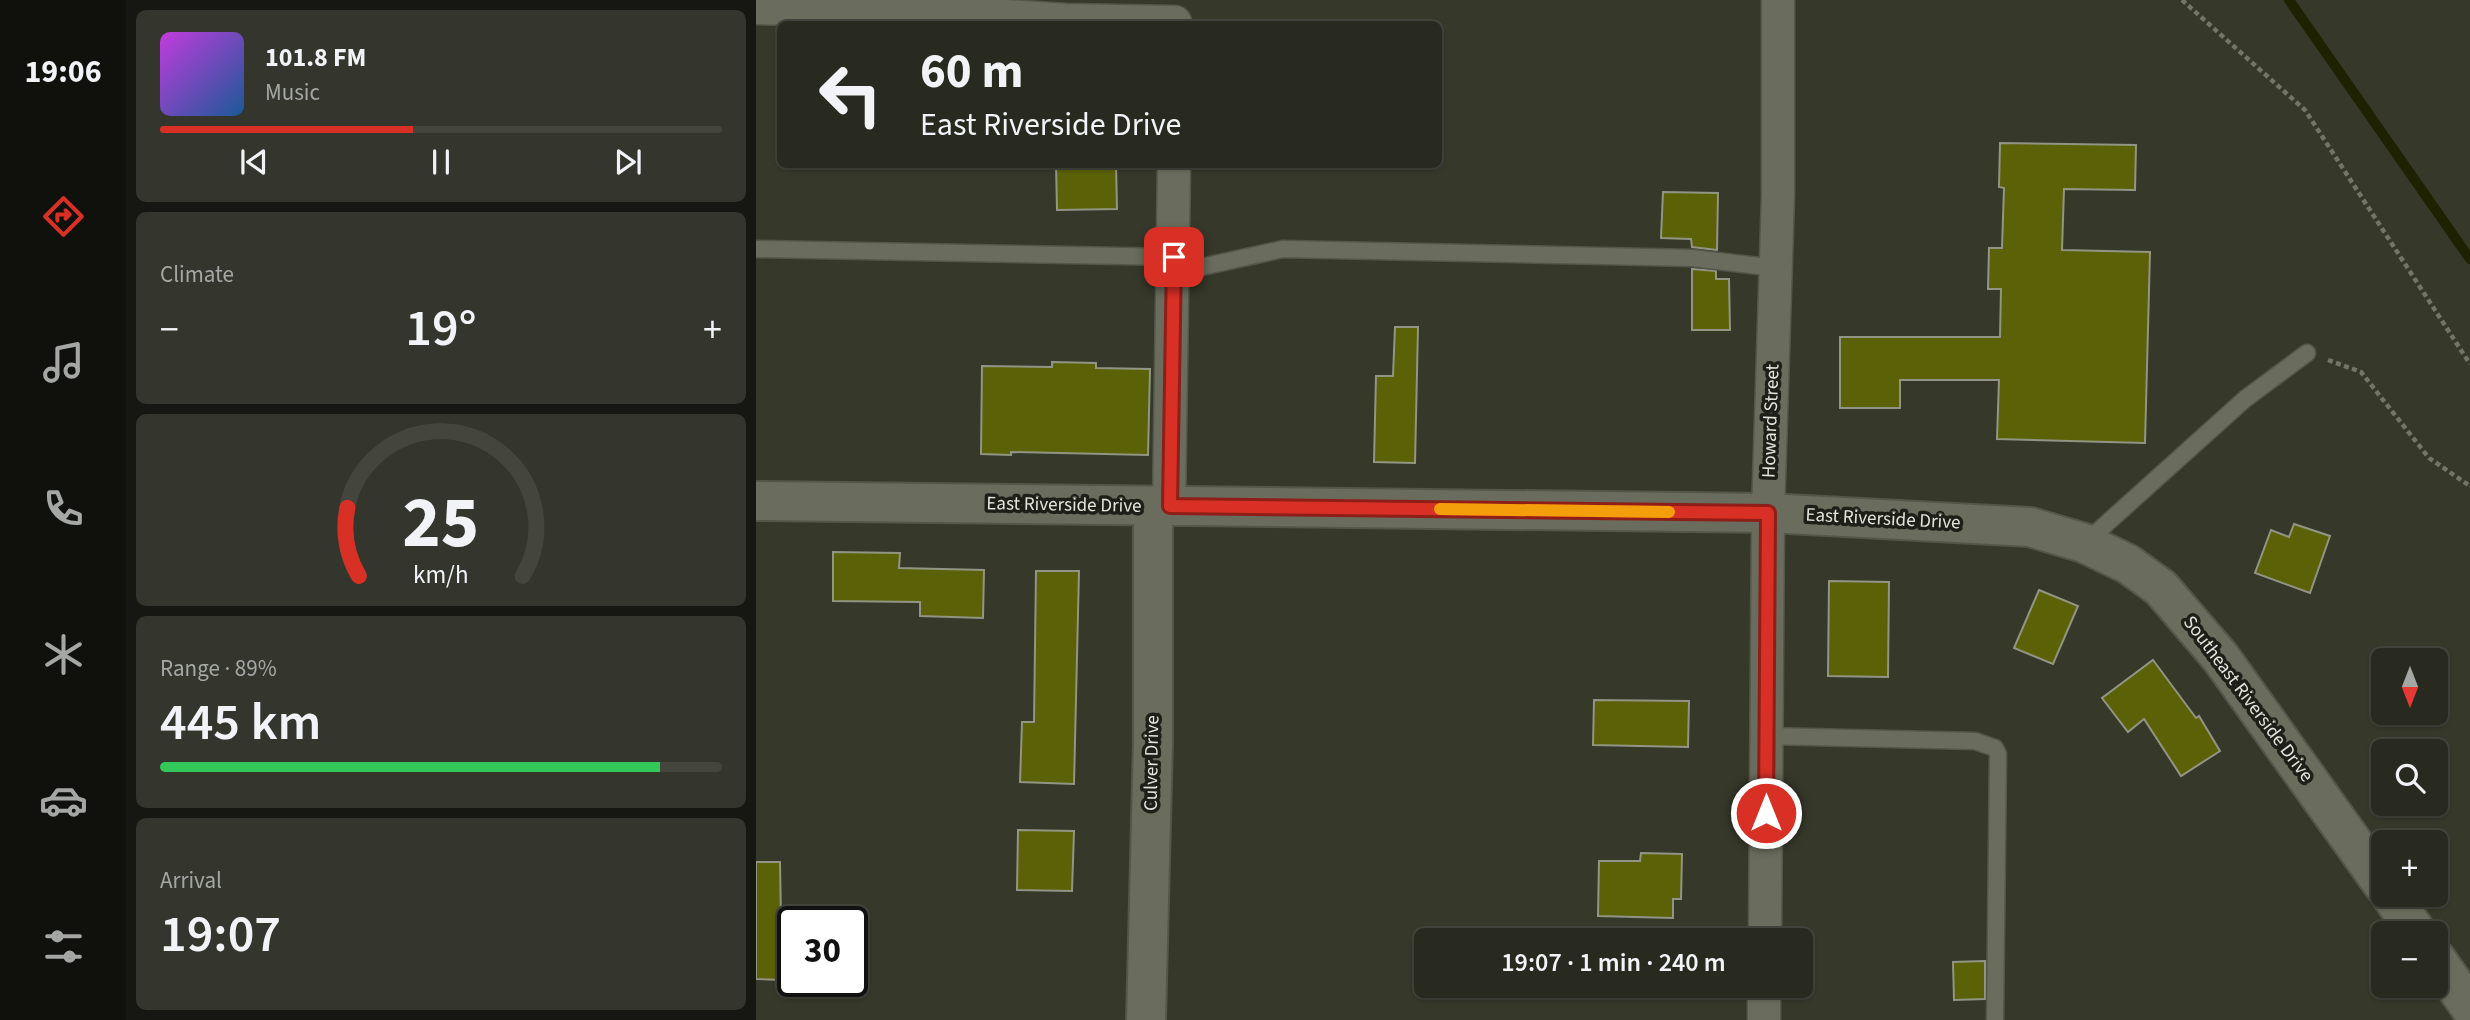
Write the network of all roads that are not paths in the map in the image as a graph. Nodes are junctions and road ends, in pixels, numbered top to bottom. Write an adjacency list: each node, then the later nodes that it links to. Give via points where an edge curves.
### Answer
1 (1778, 0): 7 (street, Howard Street)
2 (756, 8): 3 (street, via 1066,20)
3 (1175, 16)
4 (1174, 168): 6 (street, Culver Drive)
5 (756, 248): 6 (lane)
6 (1174, 265): 7 (lane, via 1283,249 1692,258); 10 (street, Culver Drive)
7 (1776, 268): 11 (street, Howard Street)
8 (2307, 353): 12 (lane, via 2245,399)
9 (756, 501): 10 (street, East Riverside Drive)
10 (1161, 506): 11 (street, East Riverside Drive); 19 (street, Culver Drive)
11 (1768, 513): 12 (street, East Riverside Drive, via 2030,527); 13 (street, Howard Street)
12 (2084, 543): 14 (street, Southeast Riverside Drive, via 2129,564 2186,615)
13 (1766, 736): 15 (street, Howard Street); 21 (lane, via 1975,740 1995,748)
14 (2371, 868)
15 (1765, 928)
16 (2448, 976): 18 (street)
17 (1764, 998): 20 (street)
18 (2470, 1007)
19 (1146, 1020)
20 (1764, 1020)
21 (1995, 1020)

